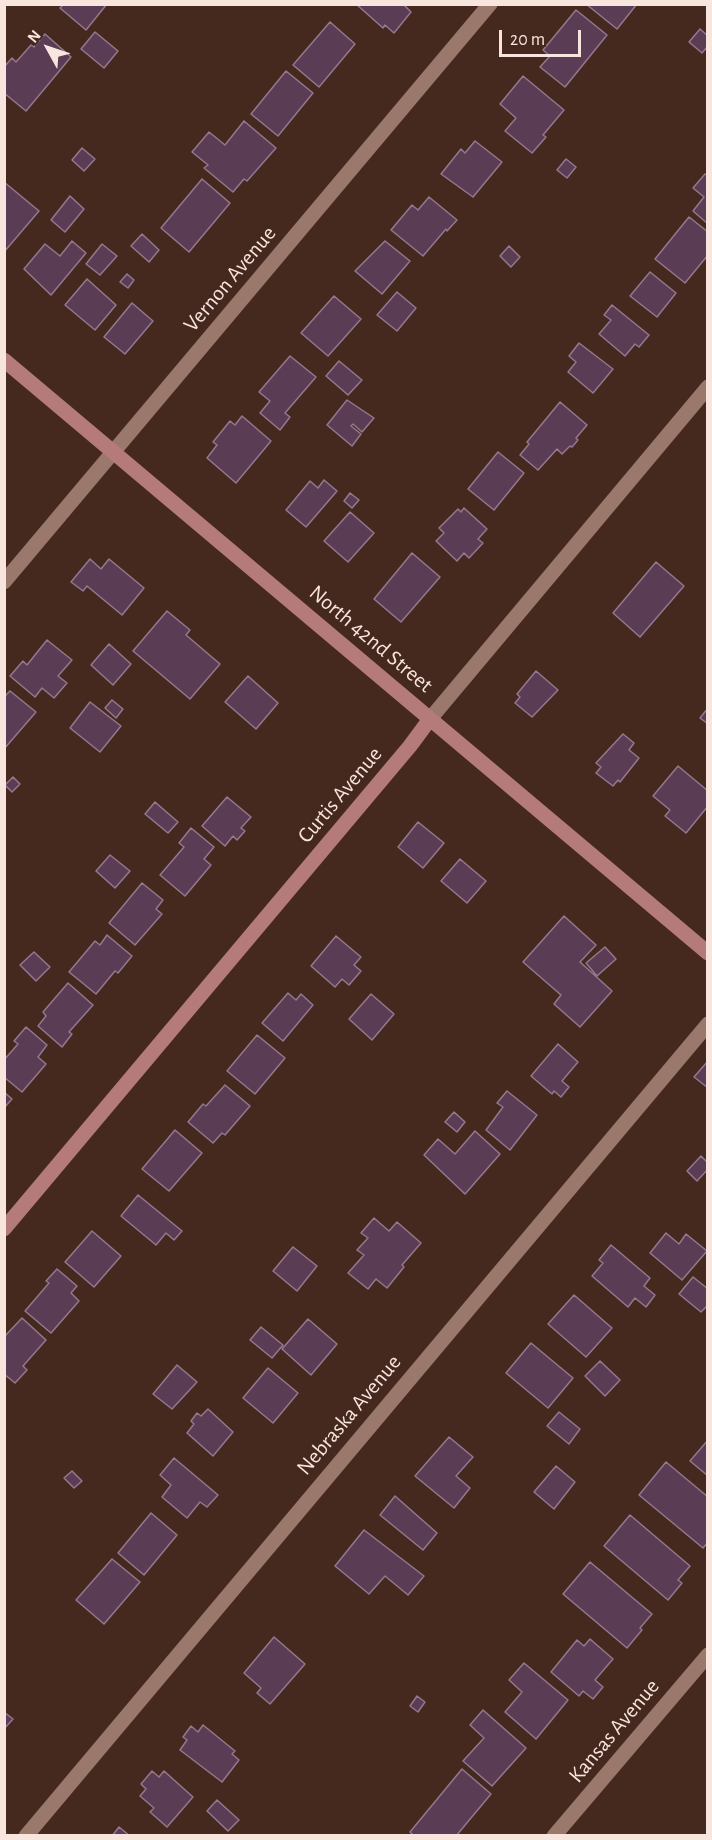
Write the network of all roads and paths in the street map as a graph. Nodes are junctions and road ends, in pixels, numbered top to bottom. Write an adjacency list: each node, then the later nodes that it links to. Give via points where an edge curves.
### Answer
1 (490, 4): 4 (street, Vernon Avenue)
2 (4, 360): 4 (street, North 42nd Street)
3 (708, 387): 6 (street, Curtis Avenue)
4 (114, 452): 5 (street, Vernon Avenue); 6 (street, North 42nd Street)
5 (4, 582)
6 (430, 719): 7 (street, North 42nd Street); 9 (street, Curtis Avenue)
7 (708, 953)
8 (708, 1024): 11 (street, Nebraska Avenue)
9 (4, 1229)
10 (708, 1655): 12 (street, Kansas Avenue)
11 (26, 1836)
12 (554, 1836)

